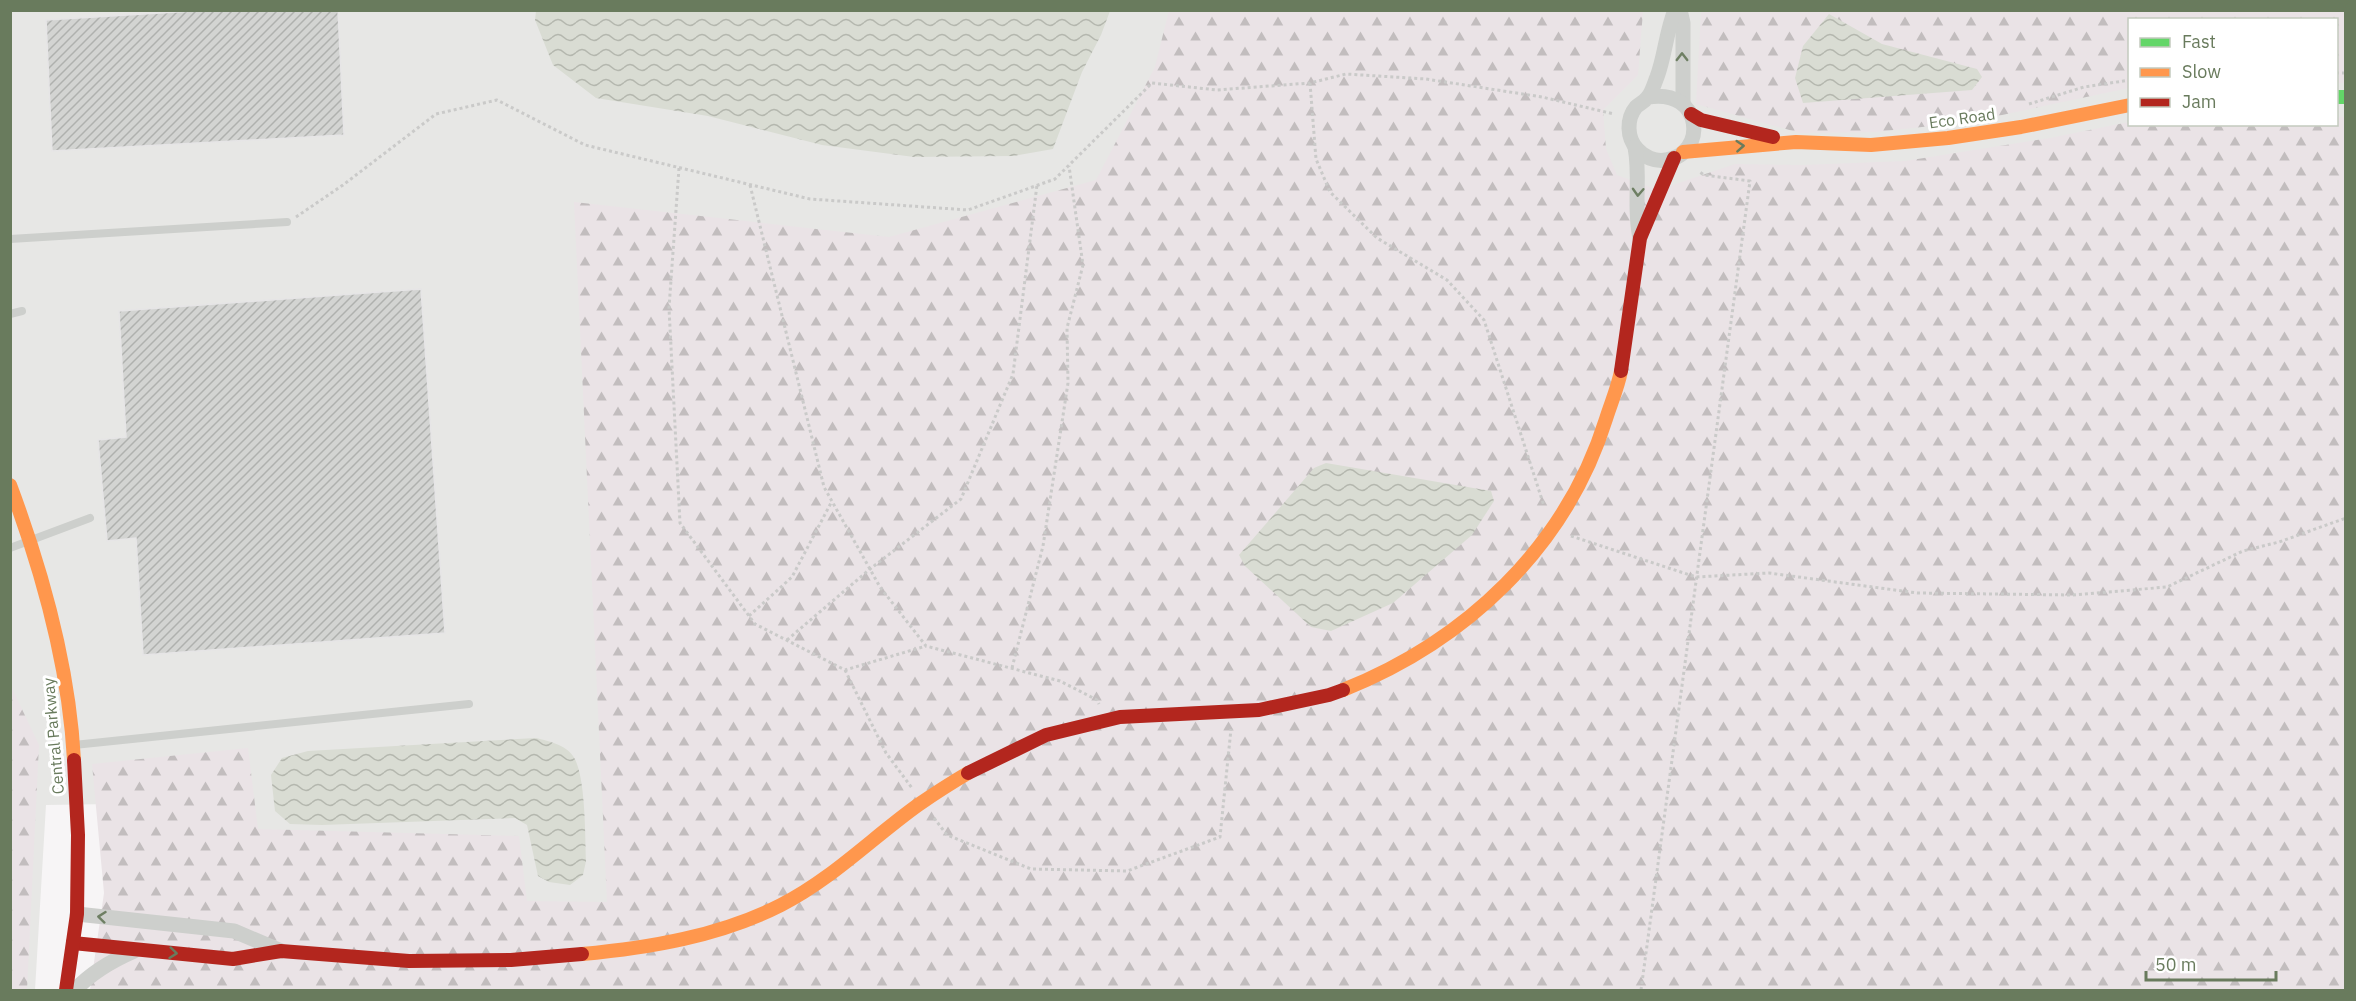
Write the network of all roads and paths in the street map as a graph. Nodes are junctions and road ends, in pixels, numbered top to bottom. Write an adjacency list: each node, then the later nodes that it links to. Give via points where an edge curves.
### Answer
1 (1675, 10): 5 (street)
2 (1680, 10): 8 (street, one-way to 2)
3 (2128, 80): 6 (path, via 2084,87)
4 (1310, 83): 9 (path, via 1346,74 1426,79 1542,97); 13 (path, via 1217,90 1152,83); 26 (path, via 1316,159 1330,192 1377,238 1447,280 1484,320)
5 (1648, 97): 8 (street, via 1673,97); 9 (street)
6 (2029, 104)
7 (2128, 105): 10 (street, Eco Road, via 1948,138 1871,145)
8 (1687, 108): 10 (street, Eco Road, via 1701,120); 12 (street, via 1694,133)
9 (1631, 117): 11 (street, via 1630,136)
10 (1797, 142): 12 (street, Eco Road, one-way to 10)
11 (1635, 147): 12 (street, via 1655,160); 18 (street, one-way to 18, via 1639,168 1636,220)
12 (1678, 156): 18 (street, via 1666,172 1650,221); 30 (path, via 1704,175 1750,181)
13 (1068, 165): 16 (path, via 1055,178); 34 (path, via 1083,265 1067,328 1068,383 1043,546)
14 (679, 167): 15 (path); 17 (path, via 585,145 497,100 436,114); 31 (path, via 669,308 680,523)
15 (750, 185): 16 (path, via 810,199 968,210); 23 (path, via 824,487)
16 (1038, 185): 29 (path, via 1013,374 961,499)
17 (287, 222): 19 (lane)
18 (1640, 238): 26 (street, via 1620,375 1595,454)
19 (10, 239)
20 (22, 311): 21 (lane)
21 (10, 314)
22 (10, 485): 27 (street, Central Parkway)
23 (832, 501): 29 (path); 31 (path, via 792,577)
24 (90, 518): 27 (lane)
25 (2346, 518): 30 (path, via 2279,542 2243,550 2167,587 2072,595 1917,594 1768,573)
26 (1552, 530): 30 (path); 37 (street, via 1502,588 1440,640 1382,674 1329,695 1259,710)
27 (31, 541): 28 (lane); 39 (street, Central Parkway, via 64,671)
28 (10, 549)
29 (870, 569): 32 (path); 33 (path)
30 (1696, 577): 47 (path)
31 (749, 616): 32 (path, via 755,624)
32 (786, 640): 35 (path)
33 (926, 646): 34 (path); 35 (path)
34 (1012, 668): 38 (path, via 1060,681 1097,700)
35 (845, 670): 40 (path, via 886,753)
36 (469, 704): 39 (lane)
37 (1233, 711): 38 (street); 40 (path, via 1220,837 1127,871 1030,869 947,835)
38 (1105, 721): 40 (street, via 1046,735 987,761)
39 (72, 745): 41 (street, Central Parkway, via 78,835)
40 (922, 802): 44 (street, via 836,870 781,905 709,933 627,950 511,960 409,960)
41 (77, 914): 42 (street, Central Parkway); 44 (street, one-way to 41, via 234,931)
42 (73, 943): 43 (street); 45 (street, Central Parkway)
43 (138, 950): 44 (street, one-way to 44, via 233,959); 46 (street, via 114,960)
44 (281, 951)
45 (66, 990)
46 (75, 990)
47 (1641, 990)

